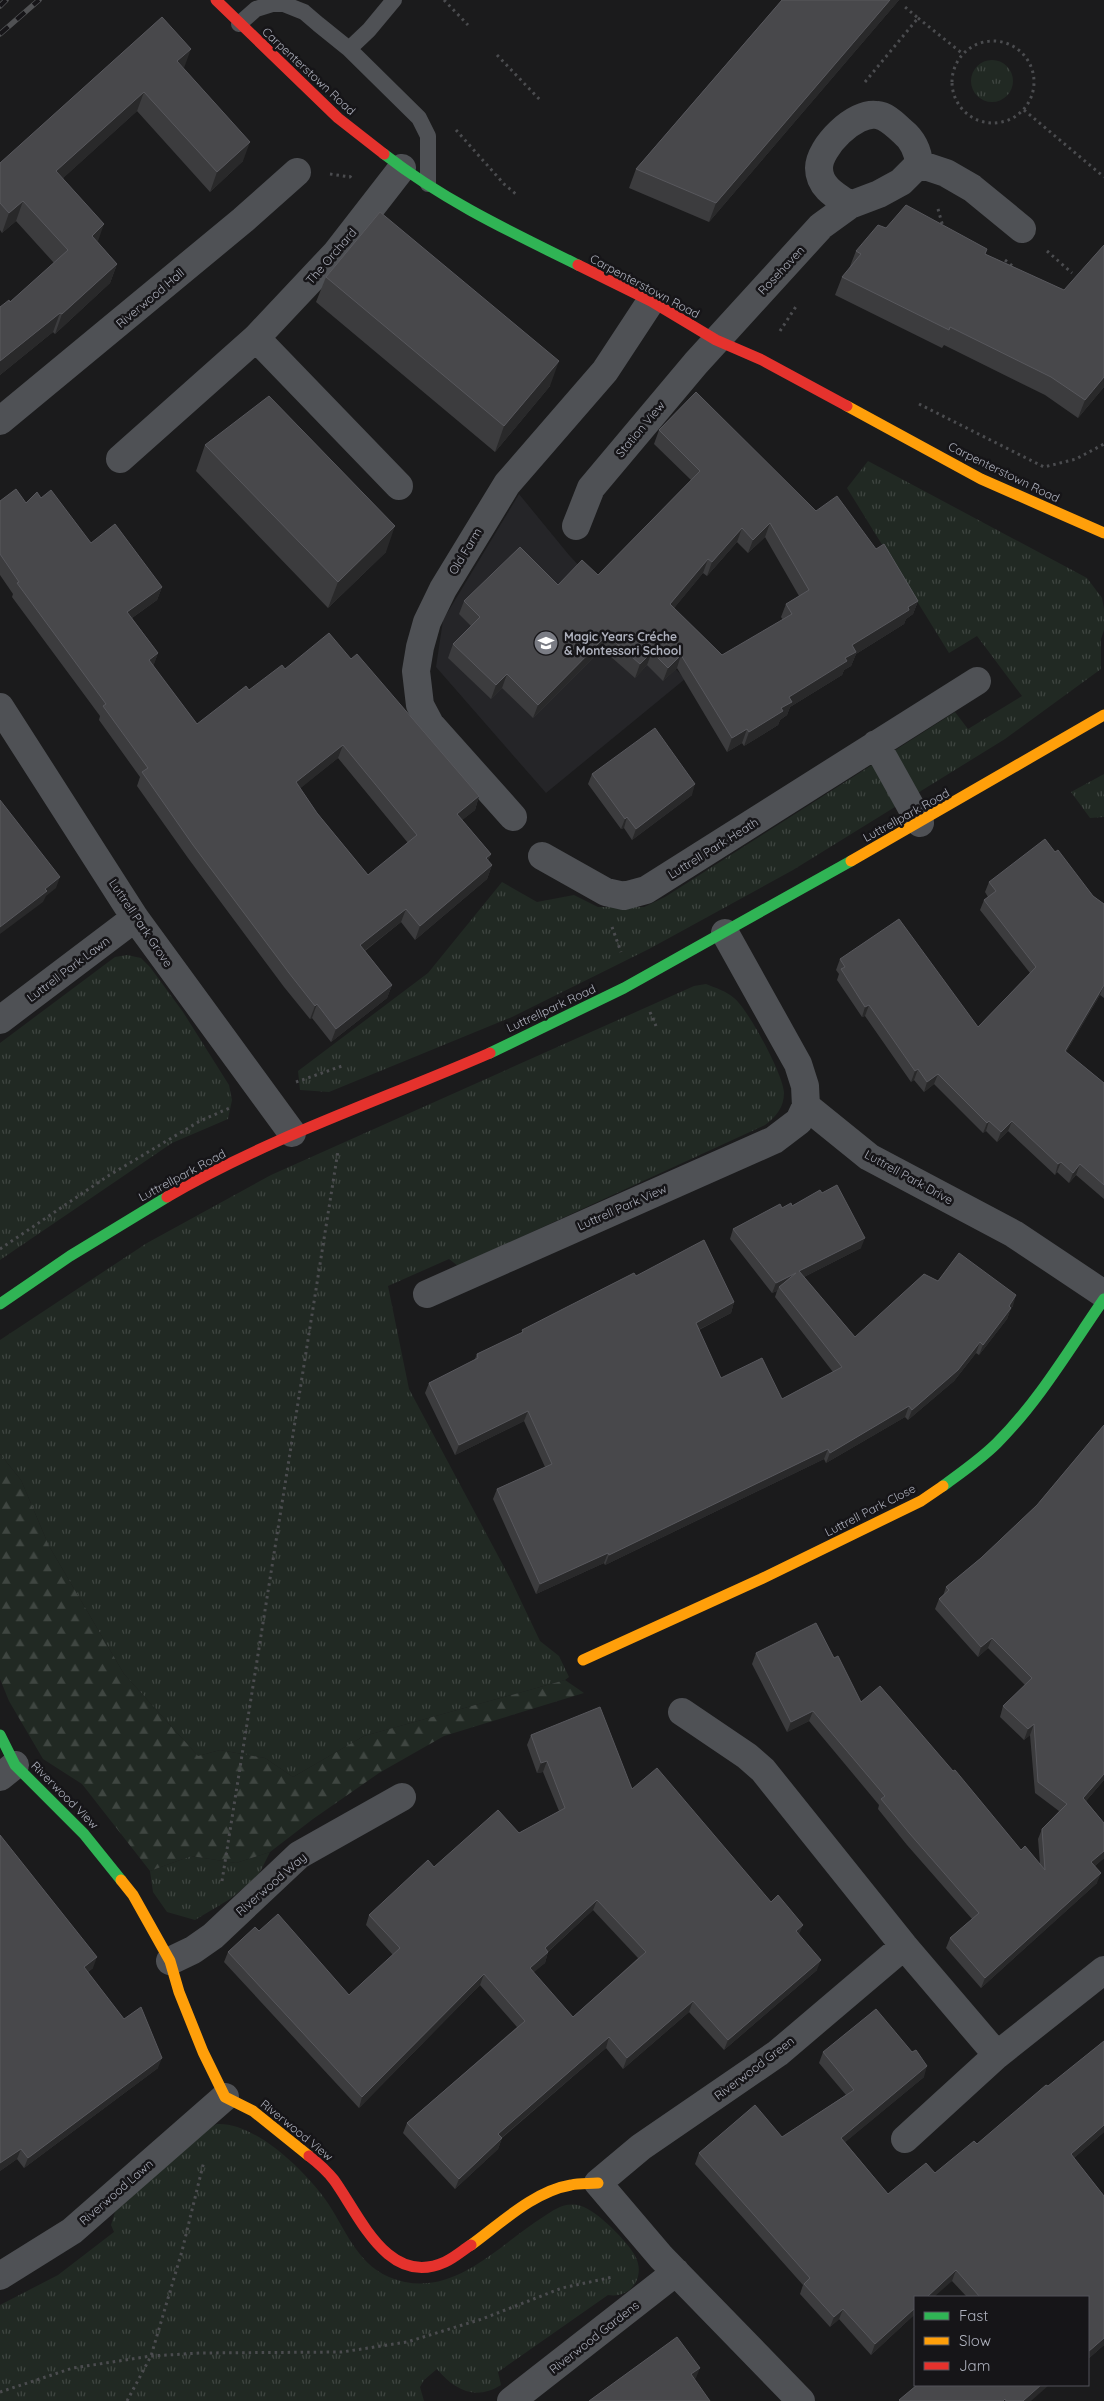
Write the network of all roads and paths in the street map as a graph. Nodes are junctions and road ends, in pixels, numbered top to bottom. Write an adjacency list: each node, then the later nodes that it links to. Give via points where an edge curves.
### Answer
1 (216, 0): 5 (street, Carpenterstown Road)
2 (394, 0): 7 (lane)
3 (444, 0): 6 (path)
4 (918, 18): 8 (path)
5 (239, 24): 7 (lane, via 256,9 284,4 304,12); 14 (street, Carpenterstown Road, via 338,118)
6 (468, 25)
7 (349, 50): 17 (lane, via 419,118 428,136)
8 (963, 54): 11 (path, via 984,42 998,41 1022,53 1034,78 1033,92); 11 (path, via 954,68 951,81 959,106 968,116 994,123 1006,121)
9 (497, 55): 10 (path)
10 (541, 101)
11 (1024, 110): 16 (path)
12 (454, 127): 18 (path, via 504,184)
13 (919, 164): 19 (street, Rosehaven, via 901,182); 19 (street, via 909,137 885,117 874,114 857,119 834,137 819,168 830,192); 21 (street, via 946,173 972,188)
14 (402, 168): 17 (street, Carpenterstown Road); 28 (street, The Orchard, via 336,253)
15 (297, 172): 31 (street, Riverwood Hall)
16 (1104, 178)
17 (428, 184): 25 (street, Carpenterstown Road, via 476,216)
18 (522, 198)
19 (850, 205): 27 (street, Rosehaven, via 821,226)
20 (938, 206): 22 (path)
21 (1022, 230)
22 (944, 235)
23 (1000, 256): 24 (path)
24 (1023, 274)
25 (651, 301): 29 (street, Carpenterstown Road); 41 (street, Old Farm, via 605,371 507,484 442,589 420,647 416,672 420,705 430,724)
26 (800, 301): 27 (path, via 779,333)
27 (740, 314): 29 (street, Rosehaven)
28 (256, 338): 33 (street, The Orchard); 34 (street)
29 (716, 340): 35 (street, Station View, via 591,488); 36 (street, Carpenterstown Road, via 762,360 981,479)
30 (912, 400): 32 (path, via 1044,467 1076,459)
31 (0, 421)
32 (1104, 444)
33 (120, 459)
34 (399, 486)
35 (576, 526)
36 (1104, 533)
37 (977, 681): 40 (street, Luttrell Park Heath)
38 (0, 707): 44 (street, Luttrell Park Grove)
39 (1104, 715): 42 (street, Luttrellpark Road)
40 (876, 744): 42 (street); 43 (street, Luttrell Park Heath, via 646,890 624,896 606,892)
41 (513, 817)
42 (920, 823): 45 (street, Luttrellpark Road)
43 (542, 856)
44 (135, 918): 46 (street, Luttrell Park Lawn); 48 (street, Luttrell Park Grove)
45 (725, 933): 49 (street, via 798,1064 805,1086); 50 (street, Luttrellpark Road, via 548,1027)
46 (0, 1020)
47 (342, 1066): 48 (path)
48 (263, 1094): 51 (street, Luttrell Park Grove); 52 (path, via 200,1121 108,1176)
49 (806, 1106): 53 (street, Luttrell Park View, via 799,1121 774,1140); 54 (street, Luttrell Park Drive, via 869,1157 1014,1234)
50 (344, 1112): 51 (street, Luttrellpark Road); 62 (path)
51 (292, 1133): 56 (street, Luttrellpark Road, via 192,1183 81,1247)
52 (0, 1248)
53 (427, 1294)
54 (1104, 1294)
55 (1104, 1299): 57 (street, Luttrell Park Close, via 1031,1404 999,1441 978,1461 921,1501 799,1561)
56 (0, 1304)
57 (582, 1660)
58 (682, 1712): 63 (street, via 763,1770)
59 (0, 1735): 60 (street, Riverwood View)
60 (8, 1771): 64 (street, Riverwood View, via 52,1800 109,1864 133,1895)
61 (402, 1797): 62 (street, Riverwood Way, via 300,1855)
62 (213, 1936): 64 (street, Riverwood Way)
63 (904, 1946): 66 (street); 69 (street, Riverwood Green, via 778,2053 641,2146)
64 (170, 1961): 67 (street, Riverwood View)
65 (1104, 1970): 66 (street)
66 (997, 2055): 68 (street)
67 (218, 2101): 69 (street, Riverwood View, via 253,2111 318,2163 333,2179 378,2247 409,2265 426,2268 446,2262 549,2192 570,2185); 71 (street, Riverwood Lawn, via 72,2231); 73 (path, via 187,2233)
68 (905, 2138)
69 (598, 2183): 70 (street)
70 (676, 2272): 76 (street, Riverwood Gardens); 77 (street)
71 (0, 2276)
72 (622, 2276): 73 (path, via 562,2288 482,2319 407,2342 342,2352)
73 (151, 2356): 74 (path, via 73,2368); 75 (path)
74 (0, 2392)
75 (127, 2401)
76 (512, 2401)
77 (801, 2401)

